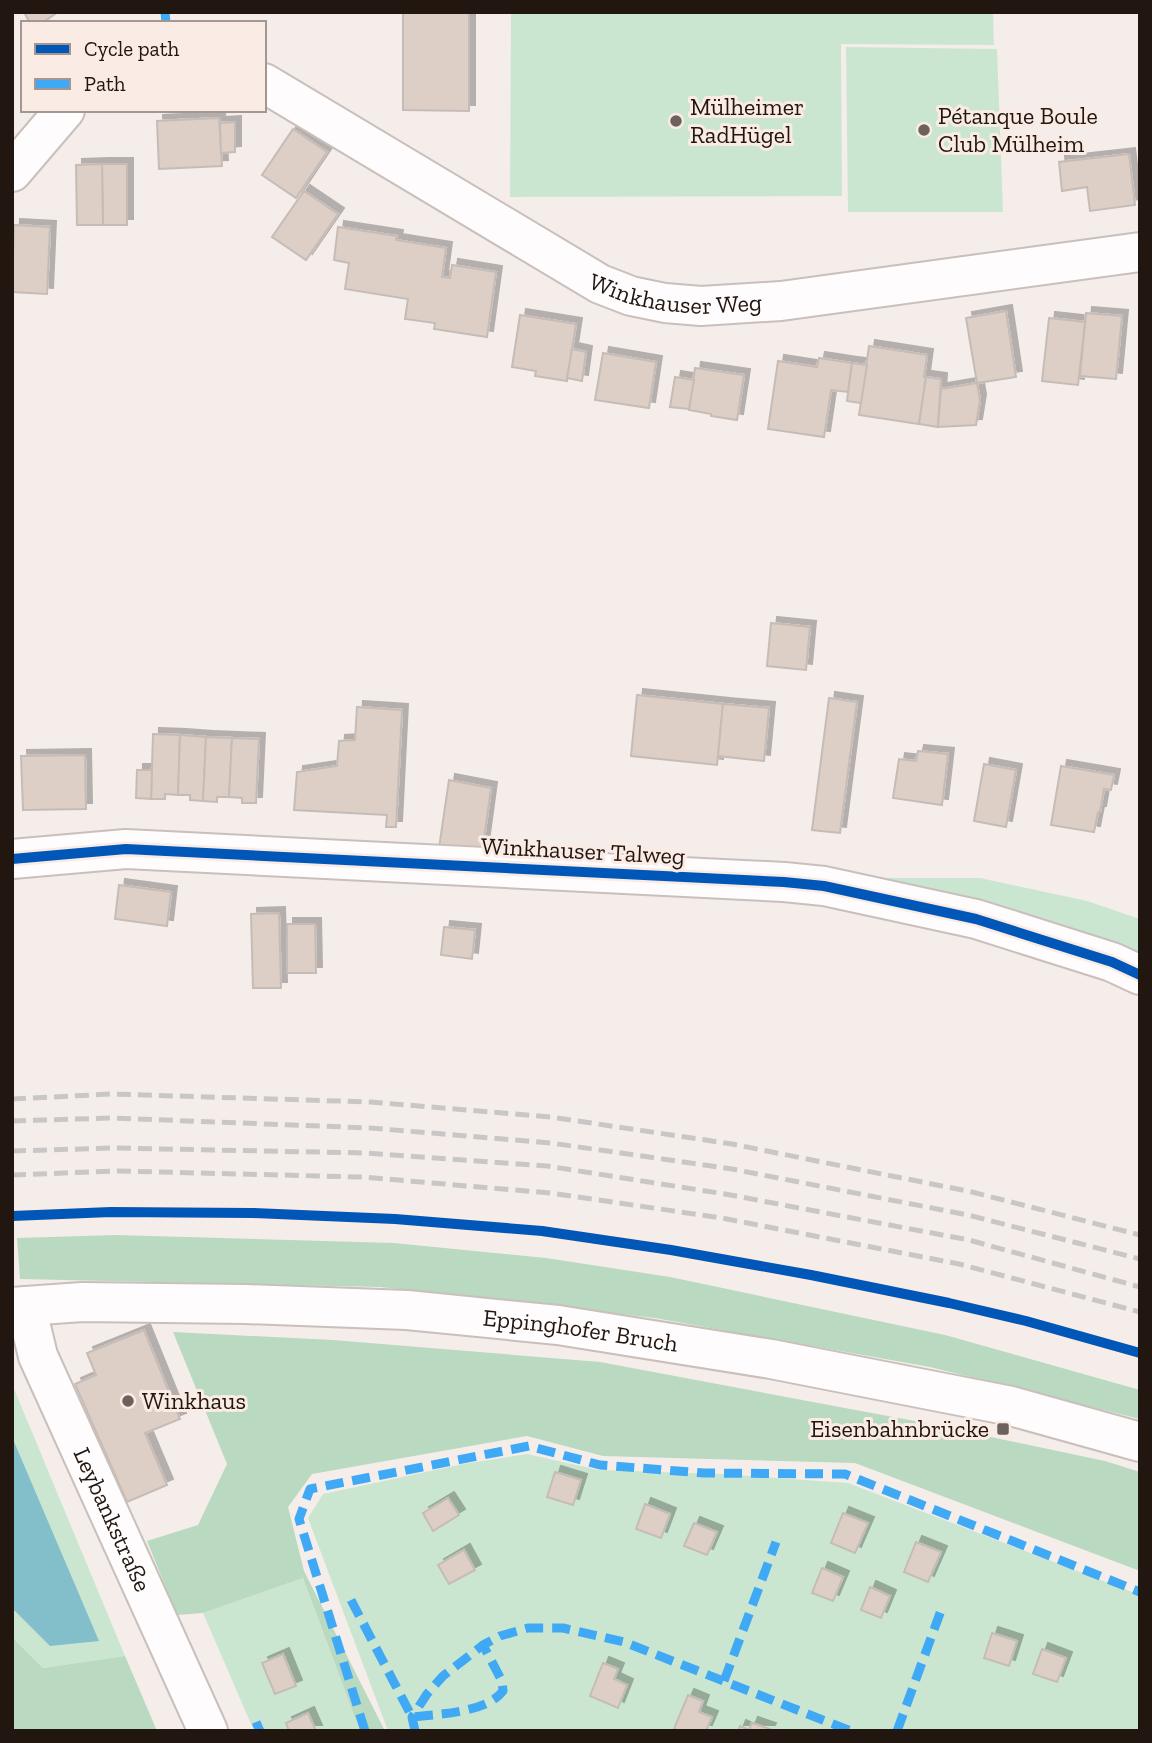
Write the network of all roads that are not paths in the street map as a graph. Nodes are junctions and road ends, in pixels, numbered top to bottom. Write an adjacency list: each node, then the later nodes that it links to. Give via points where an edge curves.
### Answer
1 (266, 84): 4 (street, Winkhauser Weg, via 600,284 665,303 781,302)
2 (63, 112): 3 (street)
3 (12, 172)
4 (1140, 253)
5 (12, 859): 6 (street, Winkhauser Talweg, via 126,849 824,886 976,919)
6 (1140, 975)
7 (19, 1307): 8 (street, Eppinghofer Bruch, via 82,1302 272,1305 407,1310 558,1325 771,1359 1011,1406); 9 (street, Leybankstraße)
8 (1140, 1442)
9 (208, 1731)

